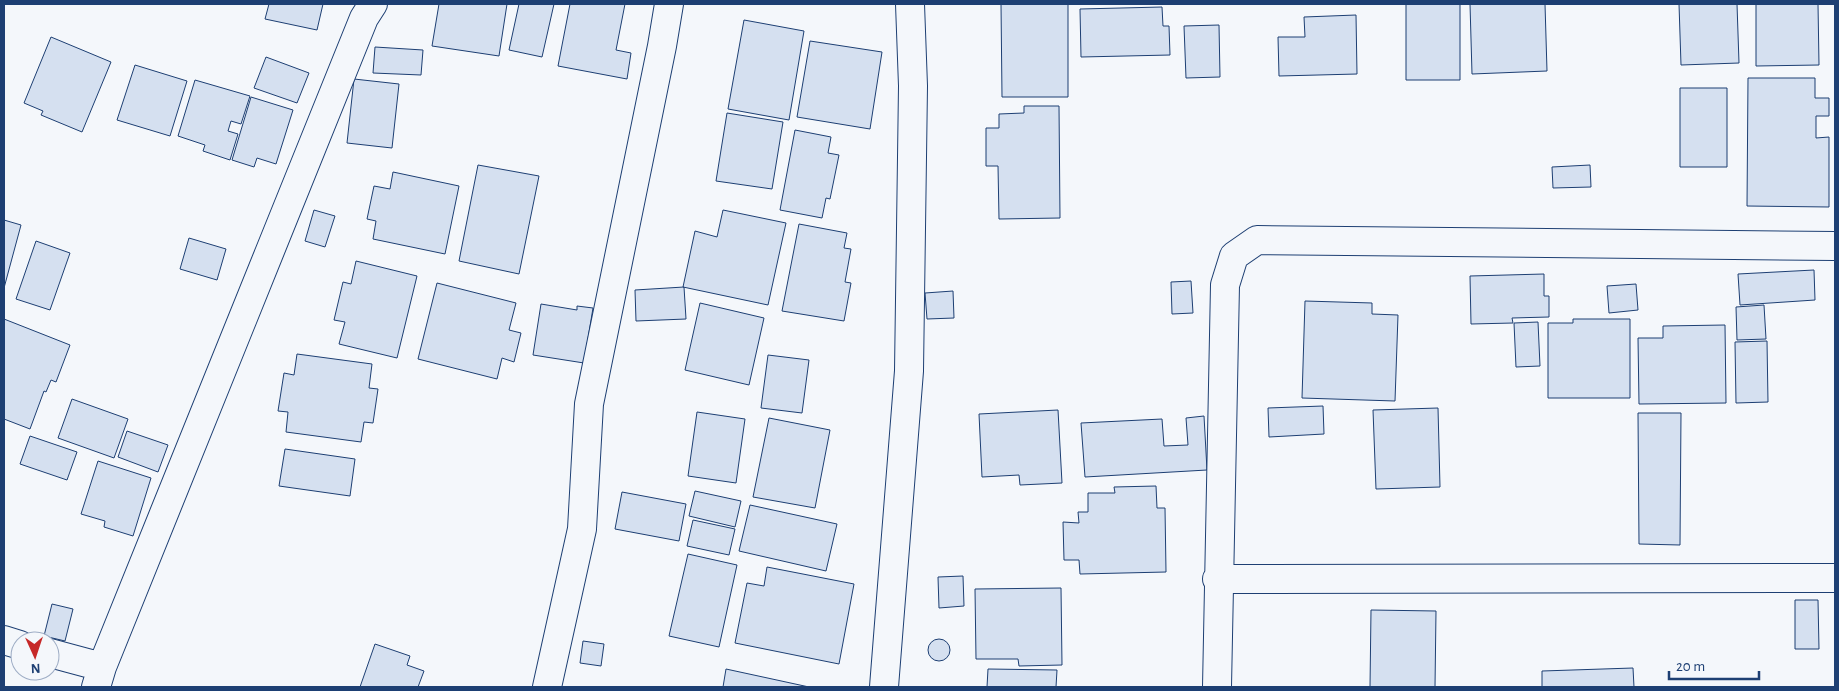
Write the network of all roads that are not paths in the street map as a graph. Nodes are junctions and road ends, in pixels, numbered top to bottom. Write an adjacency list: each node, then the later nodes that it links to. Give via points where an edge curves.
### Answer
1 (373, 4): 8 (street, via 364,18)
2 (669, 4): 9 (street, via 589,404 582,529)
3 (910, 4): 10 (street, via 913,86 909,371)
4 (1835, 246): 6 (street, via 1257,240 1234,256 1225,285)
5 (1835, 578): 6 (street)
6 (1218, 579): 11 (street)
7 (60, 658): 8 (street)
8 (99, 677)
9 (547, 687)
10 (884, 687)
11 (1217, 687)

